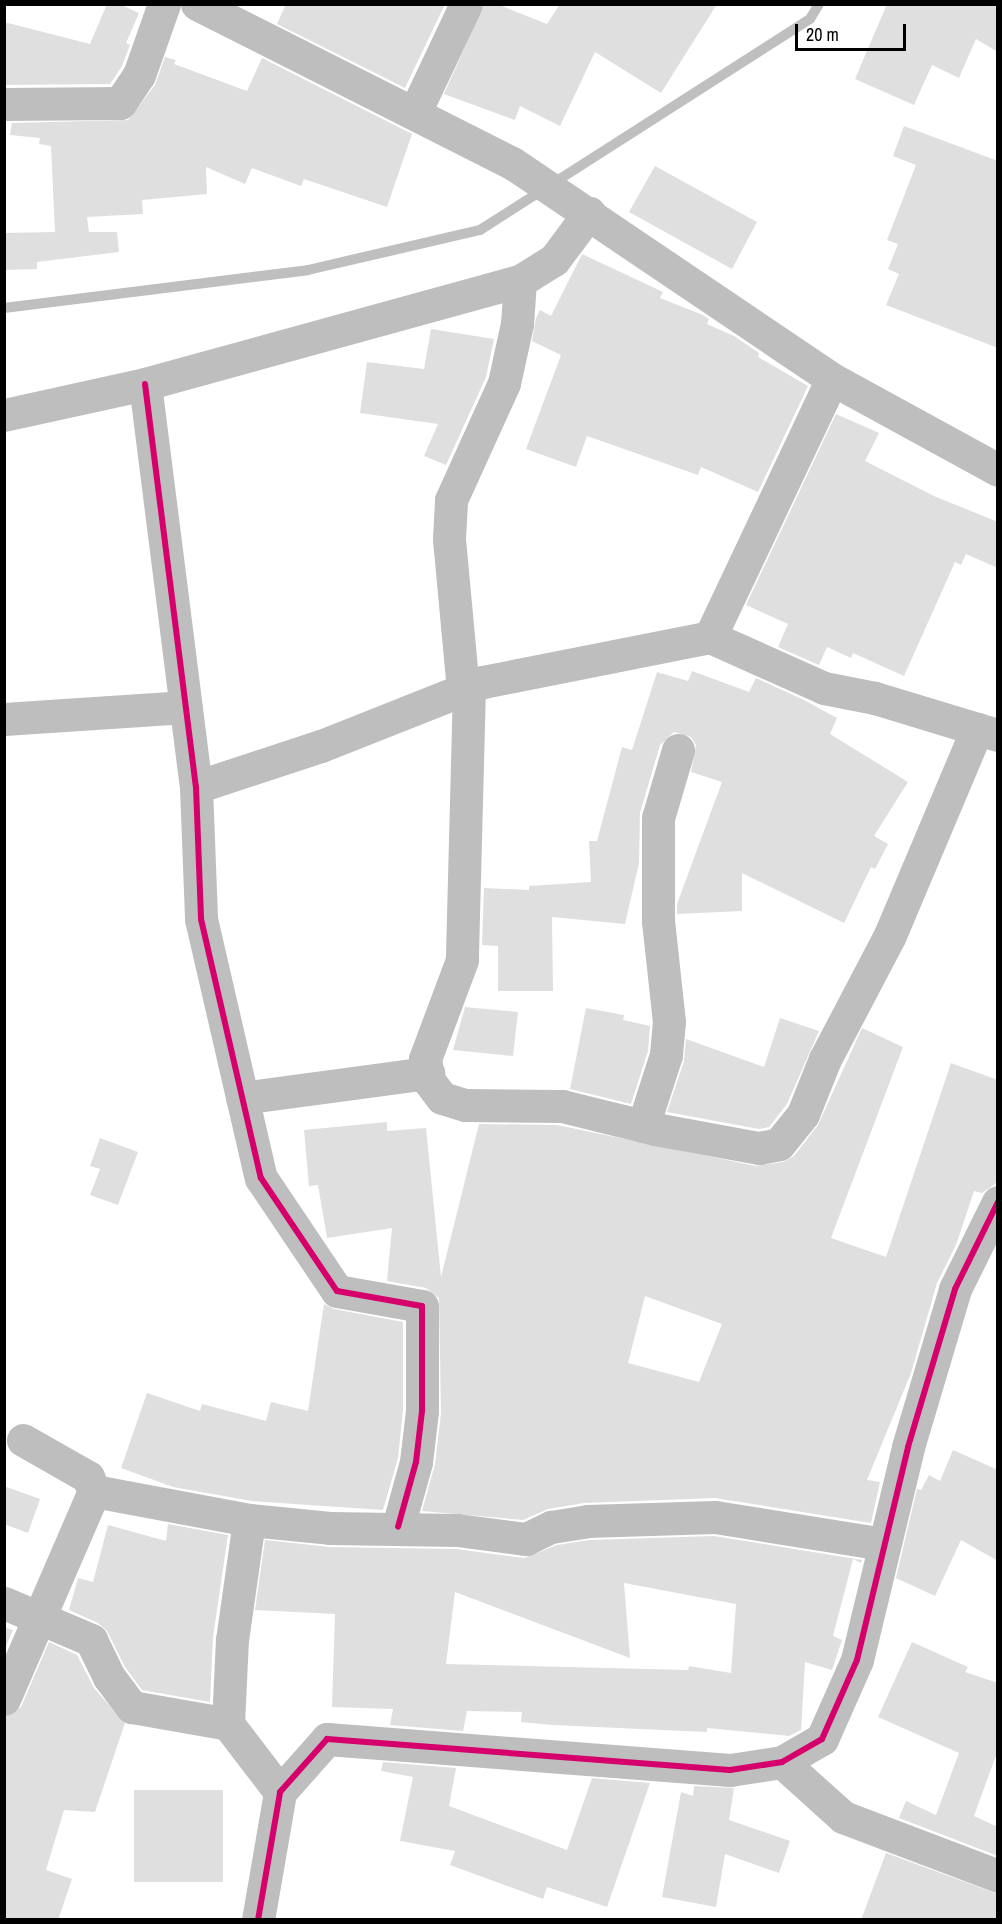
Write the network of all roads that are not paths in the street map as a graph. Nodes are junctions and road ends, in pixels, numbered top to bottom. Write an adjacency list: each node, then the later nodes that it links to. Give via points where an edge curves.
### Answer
1 (164, 4): 4 (street, via 139,75 120,103)
2 (197, 4): 5 (street)
3 (466, 4): 5 (street)
4 (4, 104)
5 (416, 112): 6 (street, via 512,163)
6 (576, 205): 7 (street, via 554,260); 8 (street)
7 (520, 281): 9 (street); 13 (street, via 517,324 504,383 451,500 449,539)
8 (832, 379): 11 (street); 12 (street)
9 (145, 384): 10 (street); 14 (street)
10 (4, 415)
11 (998, 470)
12 (710, 637): 13 (street); 16 (street, via 824,688 875,698)
13 (466, 689): 18 (street, via 321,746); 19 (street, via 462,960 425,1059)
14 (186, 707): 15 (street); 18 (street)
15 (4, 719)
16 (987, 732): 21 (street, via 890,935 825,1059 803,1114 779,1144 759,1148)
17 (678, 750): 21 (street, via 658,818 658,921 669,1022 666,1055)
18 (196, 787): 20 (street, via 201,919)
19 (428, 1073): 20 (street); 21 (street, via 429,1081 442,1098 465,1106 562,1106)
20 (243, 1098): 26 (street, via 261,1178 337,1292 422,1305 422,1412 416,1462)
21 (644, 1126)
22 (998, 1202): 27 (street, via 955,1289)
23 (23, 1440): 24 (street, via 88,1477)
24 (94, 1491): 25 (street); 29 (street)
25 (249, 1520): 26 (street, via 330,1528); 31 (street, via 232,1640)
26 (398, 1527): 27 (street, via 526,1539 551,1527 587,1521 715,1517)
27 (883, 1544): 32 (street, via 857,1660 822,1739)
28 (4, 1603): 29 (street)
29 (37, 1616): 30 (street); 31 (street, via 91,1640 109,1677 132,1707)
30 (4, 1699)
31 (228, 1724): 33 (street)
32 (782, 1762): 33 (street, via 730,1770 327,1739); 34 (street, via 843,1817)
33 (280, 1792): 35 (street)
34 (998, 1876)
35 (258, 1920)

